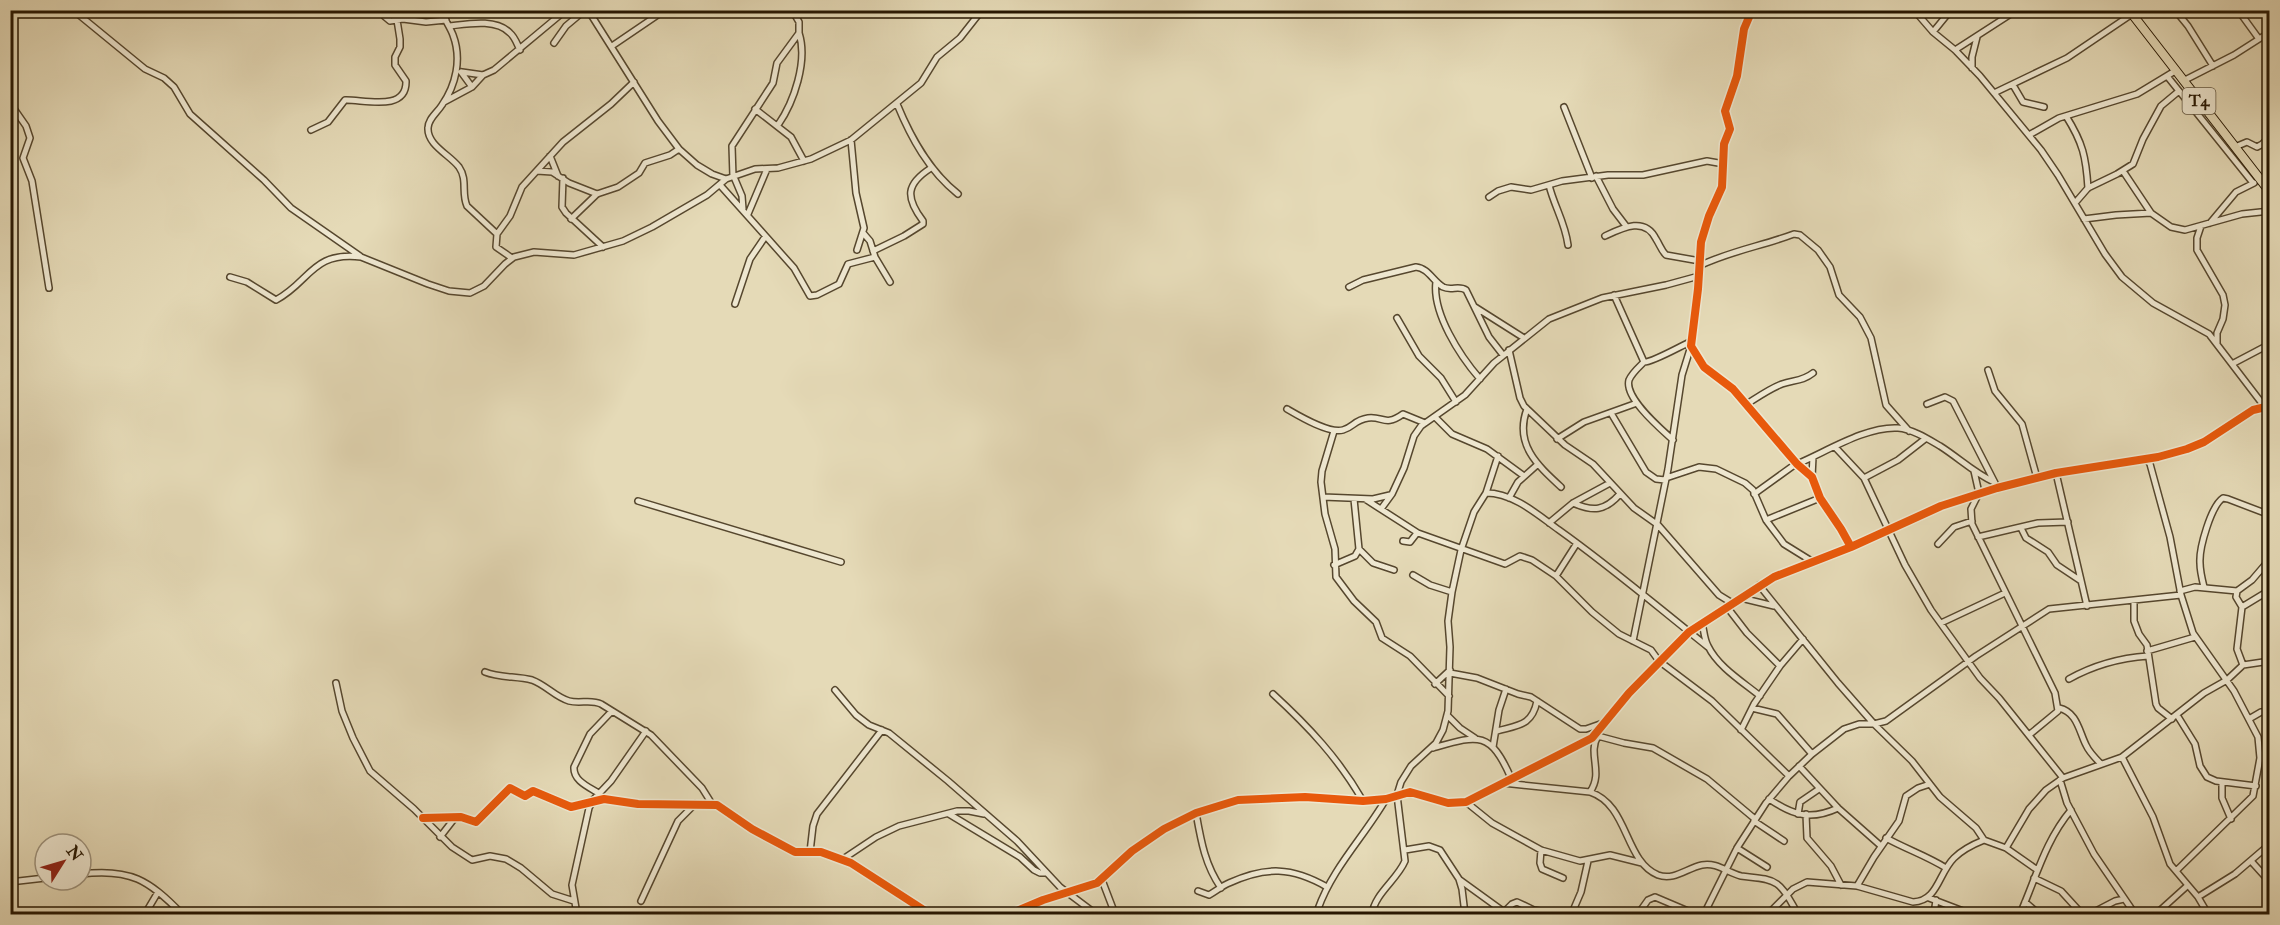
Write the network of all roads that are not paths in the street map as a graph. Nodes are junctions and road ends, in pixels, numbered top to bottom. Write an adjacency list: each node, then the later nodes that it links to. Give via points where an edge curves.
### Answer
1 (73, 10): 92 (street, via 135,62 169,82 190,114 291,208)
2 (384, 10): 16 (street, via 387,19)
3 (441, 10): 17 (street)
4 (566, 10): 25 (street)
5 (586, 10): 23 (street, via 566,26); 24 (street)
6 (665, 10): 24 (street)
7 (792, 10): 20 (street, via 799,22)
8 (982, 10): 42 (street, via 960,38 937,57 921,82)
9 (1752, 10): 56 (street, via 1725,111 1730,129 1724,144)
10 (1914, 10): 18 (street)
11 (1951, 10): 18 (street)
12 (2017, 10): 21 (street)
13 (2175, 10): 28 (street)
14 (2238, 10): 22 (street)
15 (2133, 12): 30 (highway, T4); 36 (street, via 2067,58)
16 (397, 20): 17 (street); 48 (street, via 400,47 394,61 405,81 404,91 378,104 345,100 328,122)
17 (447, 23): 25 (street, via 501,27 512,35); 27 (street, via 457,48)
18 (1933, 32): 26 (street)
19 (2270, 32): 22 (street)
20 (799, 33): 45 (street, via 777,63 773,82); 47 (street, via 802,48 796,88)
21 (1977, 38): 26 (street); 29 (street)
22 (2259, 39): 28 (street)
23 (554, 43)
24 (612, 46): 35 (street)
25 (520, 50): 32 (street)
26 (1955, 50): 29 (street)
27 (457, 66): 31 (street); 40 (street)
28 (2213, 66): 34 (street)
29 (1972, 68): 39 (street)
30 (2175, 70): 33 (street); 34 (highway, T4)
31 (462, 72): 32 (street); 37 (street)
32 (483, 75): 37 (street)
33 (2167, 76): 38 (street); 46 (street, via 2137,93)
34 (2183, 81): 52 (highway, T4)
35 (634, 82): 53 (street); 54 (street)
36 (2013, 85): 39 (street); 44 (street, via 2023,102)
37 (472, 87): 40 (street)
38 (2178, 91): 60 (street, via 2161,106 2136,160); 66 (street)
39 (1994, 93): 50 (street)
40 (444, 102): 84 (street, via 430,121 428,134 462,171 467,206)
41 (10, 103): 100 (street, via 30,138 23,158 32,181)
42 (897, 104): 51 (street); 57 (street)
43 (1564, 107): 63 (street)
44 (2044, 107)
45 (755, 109): 47 (street); 64 (street, via 732,146)
46 (2066, 116): 50 (street); 61 (street, via 2083,146)
47 (778, 125): 55 (street, via 791,137)
48 (311, 129)
49 (2270, 130): 52 (street, via 2266,141 2257,147 2247,142)
50 (2029, 135): 74 (street)
51 (851, 140): 55 (street); 85 (street)
52 (2235, 147): 66 (highway, T4)
53 (678, 149): 64 (street, via 712,174); 71 (street, via 645,163 639,173 618,187)
54 (550, 156): 59 (street); 62 (street)
55 (804, 161): 58 (street)
56 (1724, 165): 63 (street, via 1707,161 1643,175); 94 (street, via 1722,187 1704,228)
57 (931, 168): 72 (street); 91 (street, via 912,185 912,204 923,223)
58 (768, 169): 64 (street, via 755,169); 78 (street)
59 (537, 171): 62 (street); 84 (street, via 522,187 510,216)
60 (2123, 171): 65 (street); 77 (street)
61 (2087, 174): 65 (street); 69 (street)
62 (560, 177): 71 (street); 79 (street, via 562,207)
63 (1594, 177): 68 (street); 82 (street)
64 (731, 178): 67 (street); 75 (street, via 742,196)
65 (2101, 182): 69 (street)
66 (2257, 182): 70 (highway, T4); 81 (street, via 2231,196)
67 (720, 184): 75 (street); 89 (street, via 652,227)
68 (1549, 185): 73 (street, via 1531,190 1511,187); 88 (street)
69 (2088, 188): 74 (street)
70 (2270, 192)
71 (597, 194): 79 (street)
72 (958, 194)
73 (1489, 197)
74 (2075, 203): 80 (street)
75 (743, 208): 78 (street)
76 (2270, 211): 81 (street)
77 (2151, 213): 80 (street); 83 (street, via 2179,230)
78 (748, 214): 87 (street)
79 (571, 219): 89 (street)
80 (2084, 219): 108 (street, via 2113,266 2138,292 2209,334)
81 (2210, 224): 83 (street)
82 (1626, 226): 86 (street); 94 (street, via 1649,228 1666,255)
83 (2200, 226): 108 (street, via 2198,250 2226,305)
84 (497, 234): 93 (street, via 496,247)
85 (864, 234): 90 (street); 91 (street)
86 (1605, 236)
87 (765, 237): 91 (street, via 794,267 814,297 839,284 846,265); 102 (street, via 750,259)
88 (1568, 245)
89 (603, 247): 93 (street, via 574,255 534,252)
90 (857, 250)
91 (874, 254): 97 (street)
92 (361, 257): 93 (street, via 449,291 470,293 484,286); 96 (street, via 341,256 325,261 276,300 247,282)
93 (512, 258)
94 (1700, 264): 95 (street); 129 (street, via 1794,234 1813,245 1828,263 1839,295 1860,316 1873,346 1886,405)
95 (1699, 276): 101 (street); 106 (street)
96 (230, 278)
97 (890, 282)
98 (1436, 282): 99 (street, via 1418,267); 103 (street, via 1446,288 1463,287); 115 (street, via 1439,310 1457,349)
99 (1348, 287)
100 (49, 288)
101 (1614, 295): 105 (street, via 1557,314); 111 (street)
102 (735, 304)
103 (1474, 306): 105 (street); 110 (street)
104 (1397, 318): 116 (street, via 1419,356 1441,378)
105 (1524, 338): 109 (street)
106 (1691, 344): 111 (street); 118 (street, via 1704,367); 132 (street, via 1682,375)
107 (2270, 344): 112 (street)
108 (2217, 345): 112 (street)
109 (1509, 350): 110 (street); 122 (street, via 1520,398)
110 (1503, 355): 115 (street)
111 (1644, 362): 117 (street, via 1629,382)
112 (2232, 364): 120 (street)
113 (1988, 370): 145 (street, via 1995,391 2022,424)
114 (1813, 373): 118 (street, via 1804,380 1771,389)
115 (1480, 379): 116 (street)
116 (1456, 402): 125 (street)
117 (1637, 403): 123 (street); 132 (street)
118 (1747, 404): 137 (street)
119 (1927, 404): 149 (street, via 1945,397 1953,401)
120 (2267, 406): 136 (street, via 2239,418 2204,442 2176,453)
121 (1287, 409): 128 (street)
122 (1527, 409): 124 (street); 126 (street)
123 (1611, 413): 130 (street, via 1584,422); 147 (street, via 1647,472 1656,479)
124 (1536, 418): 126 (street); 130 (street)
125 (1438, 419): 127 (street); 134 (street, via 1457,437)
126 (1523, 422): 138 (street, via 1524,442)
127 (1425, 423): 128 (street, via 1403,414 1394,420 1359,420 1346,430); 153 (street, via 1414,436)
128 (1334, 431): 156 (street, via 1322,471)
129 (1910, 431): 131 (street); 133 (street, via 1889,428)
130 (1557, 439): 148 (street, via 1593,464)
131 (1926, 439): 140 (street); 146 (street)
132 (1673, 440): 139 (street)
133 (1835, 447): 135 (street); 146 (street)
134 (1498, 456): 142 (street); 151 (street)
135 (1813, 457): 137 (street); 144 (street)
136 (2146, 458): 141 (street); 201 (street, via 2170,537)
137 (1797, 463): 144 (street); 155 (street)
138 (1537, 465): 142 (street); 150 (street)
139 (1668, 469): 143 (street); 147 (street)
140 (1974, 471): 149 (street); 152 (street)
141 (2056, 473): 145 (street); 171 (street)
142 (1524, 476): 157 (street)
143 (1674, 476): 147 (street); 155 (street, via 1693,468 1716,469 1745,483)
144 (1812, 477): 158 (street)
145 (2037, 477): 149 (street)
146 (1864, 478): 175 (street)
147 (1666, 479): 173 (street)
148 (1610, 483): 154 (street); 165 (street)
149 (1995, 485): 152 (street)
150 (1561, 487)
151 (1486, 493): 157 (street); 183 (street, via 1474,512)
152 (1979, 493): 161 (street); 167 (street)
153 (1392, 494): 160 (street); 166 (street)
154 (1620, 494): 163 (street); 164 (street)
155 (1754, 494): 169 (street)
156 (1323, 496): 159 (street); 189 (street, via 1335,549)
157 (1509, 498): 172 (street)
158 (1820, 498): 169 (street); 181 (street)
159 (1354, 499): 160 (street); 182 (street)
160 (1365, 499): 166 (street)
161 (1958, 500): 167 (street); 175 (street)
162 (638, 501): 187 (street)
163 (1613, 502): 164 (street); 165 (street, via 1594,510)
164 (1627, 502): 173 (street)
165 (1573, 503): 172 (street)
166 (1381, 509): 176 (street)
167 (1971, 509): 170 (street)
168 (2270, 515): 195 (street, via 2220,499 2200,553)
169 (1766, 520): 188 (street, via 1784,544)
170 (1972, 521): 177 (street); 180 (street, via 1954,527)
171 (2068, 522): 174 (street); 193 (street)
172 (1549, 523): 179 (street)
173 (1656, 523): 199 (street); 203 (street)
174 (2020, 528): 177 (street); 193 (street, via 2057,565)
175 (1889, 530): 181 (street); 210 (street, via 1910,574)
176 (1417, 533): 178 (street, via 1410,542); 183 (street)
177 (1978, 537): 200 (street)
178 (1403, 541)
179 (1577, 543): 192 (street); 199 (street)
180 (1938, 544)
181 (1851, 548): 188 (street)
182 (1359, 549): 184 (street); 185 (street)
183 (1461, 550): 192 (street, via 1505,564 1525,557); 198 (street)
184 (1365, 555): 185 (street); 190 (street, via 1373,563)
185 (1355, 556): 189 (street)
186 (2270, 559): 197 (street)
187 (842, 562)
188 (1813, 562): 194 (street)
189 (1334, 565): 228 (street, via 1339,582 1376,622 1382,638 1410,656)
190 (1394, 570)
191 (1413, 575): 198 (street)
192 (1556, 576): 215 (street, via 1606,624)
193 (2081, 581): 207 (street)
194 (1759, 585): 202 (street); 206 (street)
195 (2204, 587): 197 (street); 201 (street)
196 (2270, 590): 208 (street)
197 (2237, 591): 208 (street)
198 (1452, 592): 223 (street, via 1448,621)
199 (1644, 593): 212 (street); 215 (street)
200 (2005, 593): 210 (street); 211 (street)
201 (2180, 593): 204 (street); 213 (street)
202 (1741, 597): 205 (street); 206 (street)
203 (1723, 599): 205 (street); 205 (street)
204 (2134, 600): 207 (street); 217 (street, via 2133,621 2146,642)
205 (1727, 606): 209 (street); 222 (street)
206 (1774, 606): 214 (street)
207 (2087, 606): 211 (street, via 2049,609)
208 (2242, 607): 221 (street, via 2237,649)
209 (1702, 622): 212 (street); 216 (street)
210 (1941, 623): 219 (street)
211 (2022, 627): 219 (street); 236 (street, via 2051,683)
212 (1689, 632): 216 (street); 218 (street)
213 (2195, 637): 217 (street); 226 (street)
214 (1803, 639): 222 (street); 243 (street)
215 (1633, 641): 218 (street, via 1644,645)
216 (1708, 647): 233 (street)
217 (2147, 653): 225 (street, via 2101,663); 240 (street, via 2156,704)
218 (1659, 661): 242 (street); 245 (street, via 1712,701)
219 (1968, 661): 243 (street, via 1886,721); 248 (street)
220 (2270, 661): 221 (street)
221 (2243, 665): 226 (street)
222 (1780, 666): 233 (street)
223 (1450, 671): 228 (street); 229 (street); 232 (street)
224 (485, 672): 237 (street, via 530,680 561,698 580,703 594,701)
225 (2069, 679)
226 (2227, 680): 240 (street); 241 (street)
227 (336, 682): 283 (street, via 342,711 366,765)
228 (1435, 684): 232 (street)
229 (1506, 689): 234 (street); 247 (street)
230 (835, 690): 244 (street, via 856,715)
231 (1272, 694): 272 (street, via 1328,750)
232 (1449, 696): 239 (street)
233 (1760, 696): 235 (street)
234 (1538, 701): 242 (street, via 1580,729); 247 (street, via 1530,720)
235 (1752, 708): 245 (street); 253 (street, via 1777,714)
236 (2059, 708): 248 (street); 255 (street, via 2071,714 2087,747)
237 (612, 711): 246 (street); 267 (street, via 590,735 573,772 578,780)
238 (2270, 711): 241 (street)
239 (1447, 715): 250 (street); 252 (street, via 1440,738)
240 (2174, 717): 254 (street); 260 (street, via 2195,744 2207,777)
241 (2249, 719): 263 (street, via 2260,747)
242 (1605, 722): 249 (street)
243 (1874, 724): 253 (street, via 1844,729); 262 (street)
244 (882, 730): 280 (street, via 915,753); 297 (street, via 817,814)
245 (1741, 730): 257 (street)
246 (646, 731): 266 (street); 267 (street)
247 (1497, 731): 251 (street)
248 (2029, 735): 259 (street)
249 (1596, 736): 258 (street); 265 (street, via 1593,747 1597,773); 286 (street, via 1653,748 1707,779)
250 (1476, 738): 251 (street); 252 (street)
251 (1493, 747): 258 (street)
252 (1431, 748): 268 (street, via 1411,766)
253 (1812, 754): 256 (street)
254 (2122, 757): 255 (street); 306 (street)
255 (2101, 764): 259 (street)
256 (1799, 766): 257 (street); 264 (street)
257 (1789, 776): 270 (street)
258 (1511, 778): 261 (street)
259 (2061, 779): 277 (street); 294 (street, via 2038,798)
260 (2222, 782): 263 (street); 285 (street, via 2222,798)
261 (1503, 783): 265 (street); 273 (street)
262 (1930, 784): 288 (street, via 1906,796 1899,821); 289 (street)
263 (2256, 786): 285 (street, via 2253,796)
264 (1819, 789): 276 (street); 281 (street, via 1800,802)
265 (1590, 792): 301 (street, via 1606,800)
266 (705, 793): 274 (street); 275 (street)
267 (600, 794): 271 (street)
268 (1397, 795): 269 (street); 273 (street, via 1410,792 1448,803); 295 (street)
269 (1386, 799): 272 (street); 320 (street)
270 (1769, 799): 281 (street); 286 (street)
271 (593, 800): 274 (street); 284 (street, via 571,807 533,791 525,796 510,788 476,822); 330 (street, via 585,819 572,885)
272 (1363, 801): 278 (street, via 1248,799)
273 (1466, 802): 296 (street, via 1492,824)
274 (697, 804): 275 (street); 331 (street, via 678,821)
275 (712, 804): 297 (street, via 788,849)
276 (1838, 808): 282 (street, via 1821,815); 292 (street)
277 (2071, 810): 305 (street, via 2058,826); 329 (street)
278 (1196, 813): 313 (street, via 1139,845); 321 (street, via 1205,859)
279 (950, 814): 280 (street); 298 (street, via 889,830); 307 (street, via 1034,870)
280 (985, 814): 307 (street)
281 (1798, 814): 282 (street)
282 (1806, 814): 316 (street, via 1807,838 1831,866)
283 (423, 818): 284 (street); 287 (street)
284 (456, 818): 287 (street)
285 (2231, 819): 306 (street)
286 (1754, 820): 290 (street); 293 (street)
287 (440, 837): 330 (street, via 472,860 490,856 506,859 552,894)
288 (1886, 838): 292 (street); 303 (street)
289 (1984, 840): 294 (street); 303 (street, via 1955,857)
290 (1784, 841)
291 (2270, 844): 300 (street)
292 (1881, 846): 318 (street)
293 (1737, 848): 302 (street); 304 (street)
294 (2006, 848): 305 (street)
295 (1405, 850): 312 (street, via 1437,847); 342 (street, via 1401,870 1379,896)
296 (1541, 850): 299 (street); 309 (street, via 1542,869)
297 (810, 852): 298 (street)
298 (843, 859): 337 (street)
299 (1588, 861): 301 (street, via 1610,855); 333 (street, via 1572,913 1534,910 1517,902)
300 (2251, 861): 315 (street); 327 (street)
301 (1643, 863): 304 (street, via 1664,876 1705,864)
302 (1767, 867)
303 (1946, 868): 328 (street)
304 (1727, 869): 317 (street); 346 (street)
305 (2036, 869): 310 (street)
306 (2176, 871): 319 (street)
307 (1046, 873): 325 (street)
308 (93, 874): 324 (street, via 132,876)
309 (1563, 878)
310 (2034, 878): 332 (street); 353 (street, via 2061,891)
311 (33, 879): 314 (street)
312 (1459, 879): 333 (street); 343 (street)
313 (1102, 880): 325 (street); 340 (street)
314 (10, 882)
315 (2270, 882)
316 (1841, 885): 318 (street); 322 (street, via 1807,882)
317 (1780, 886): 322 (street); 326 (street)
318 (1857, 886): 328 (street, via 1913,902)
319 (2187, 886): 327 (street); 356 (street)
320 (1327, 887): 321 (street, via 1306,875 1283,871 1254,875); 341 (street)
321 (1221, 888): 323 (street, via 1209,895)
322 (1793, 889): 326 (street)
323 (1198, 891)
324 (158, 892): 334 (street); 335 (street)
325 (1067, 893): 338 (street); 339 (street)
326 (1787, 895): 347 (street); 348 (street)
327 (2198, 897): 357 (street)
328 (1933, 899): 349 (street); 350 (street)
329 (2124, 899): 354 (street); 355 (street)
330 (574, 901): 336 (street)
331 (641, 901)
332 (2025, 902): 351 (street); 352 (street)
333 (1505, 913)
334 (145, 915)
335 (182, 915)
336 (578, 915)
337 (930, 915)
338 (1010, 915)
339 (1096, 915)
340 (1115, 915)
341 (1313, 915)
342 (1372, 915)
343 (1465, 915)
344 (1638, 915): 345 (street, via 1648,900 1655,897)
345 (1695, 915)
346 (1704, 915)
347 (1768, 915)
348 (1798, 915)
349 (1934, 915)
350 (1971, 915)
351 (2020, 915)
352 (2039, 915)
353 (2082, 915)
354 (2090, 915)
355 (2135, 915)
356 (2156, 915)
357 (2208, 915)

